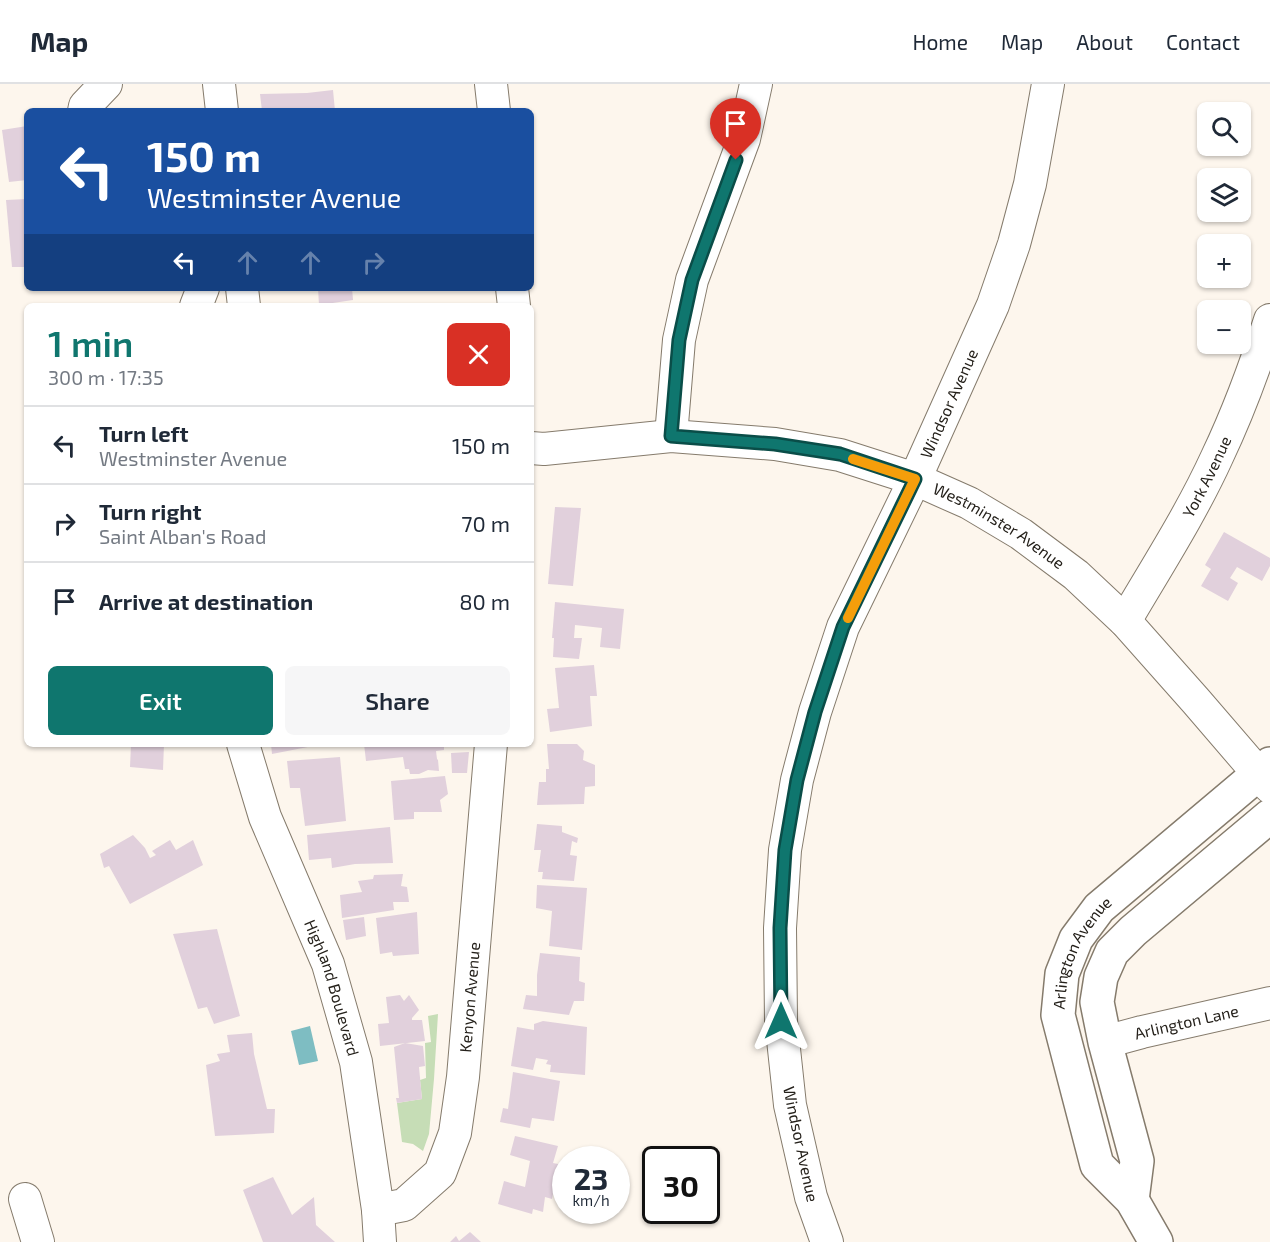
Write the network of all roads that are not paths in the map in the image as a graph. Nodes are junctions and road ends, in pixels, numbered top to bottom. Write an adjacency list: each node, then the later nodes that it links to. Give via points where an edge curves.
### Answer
1 (106, 84): 6 (street)
2 (219, 84): 7 (street)
3 (491, 84): 8 (street)
4 (756, 84): 10 (street, via 744,139 692,280 679,340)
5 (1048, 84): 12 (street, Windsor Avenue, via 1030,184 1014,244 993,305)
6 (85, 108)
7 (222, 108)
8 (494, 108)
9 (1270, 320): 13 (street, York Avenue, via 1217,459)
10 (671, 436): 11 (street, Westminster Avenue); 12 (street, Westminster Avenue, via 775,444 840,454)
11 (534, 448)
12 (915, 479): 13 (street, Westminster Avenue, via 969,503 1021,534 1076,575); 25 (street, Windsor Avenue, via 843,627 797,780 785,850 780,928 781,1021 790,1105 811,1197)
13 (1125, 621): 16 (street, Westminster Avenue)
14 (244, 747): 22 (street, Highland Boulevard, via 265,817 328,964 356,1062)
15 (491, 747): 22 (street, Kenyon Avenue, via 455,1133 440,1173 404,1205)
16 (1266, 775): 21 (main road, Arlington Avenue, via 1100,908 1076,939 1062,974 1058,1016 1097,1165)
17 (1270, 816): 19 (main road, Arlington Avenue, via 1112,952 1101,977 1097,1002)
18 (1270, 1003): 19 (street, Arlington Lane)
19 (1105, 1042): 21 (main road, Arlington Avenue, via 1137,1161)
20 (25, 1199): 23 (street)
21 (1132, 1200): 26 (main road, Arlington Avenue)
22 (378, 1210): 24 (street, Highland Boulevard)
23 (38, 1242)
24 (380, 1242)
25 (826, 1242)
26 (1156, 1242)

